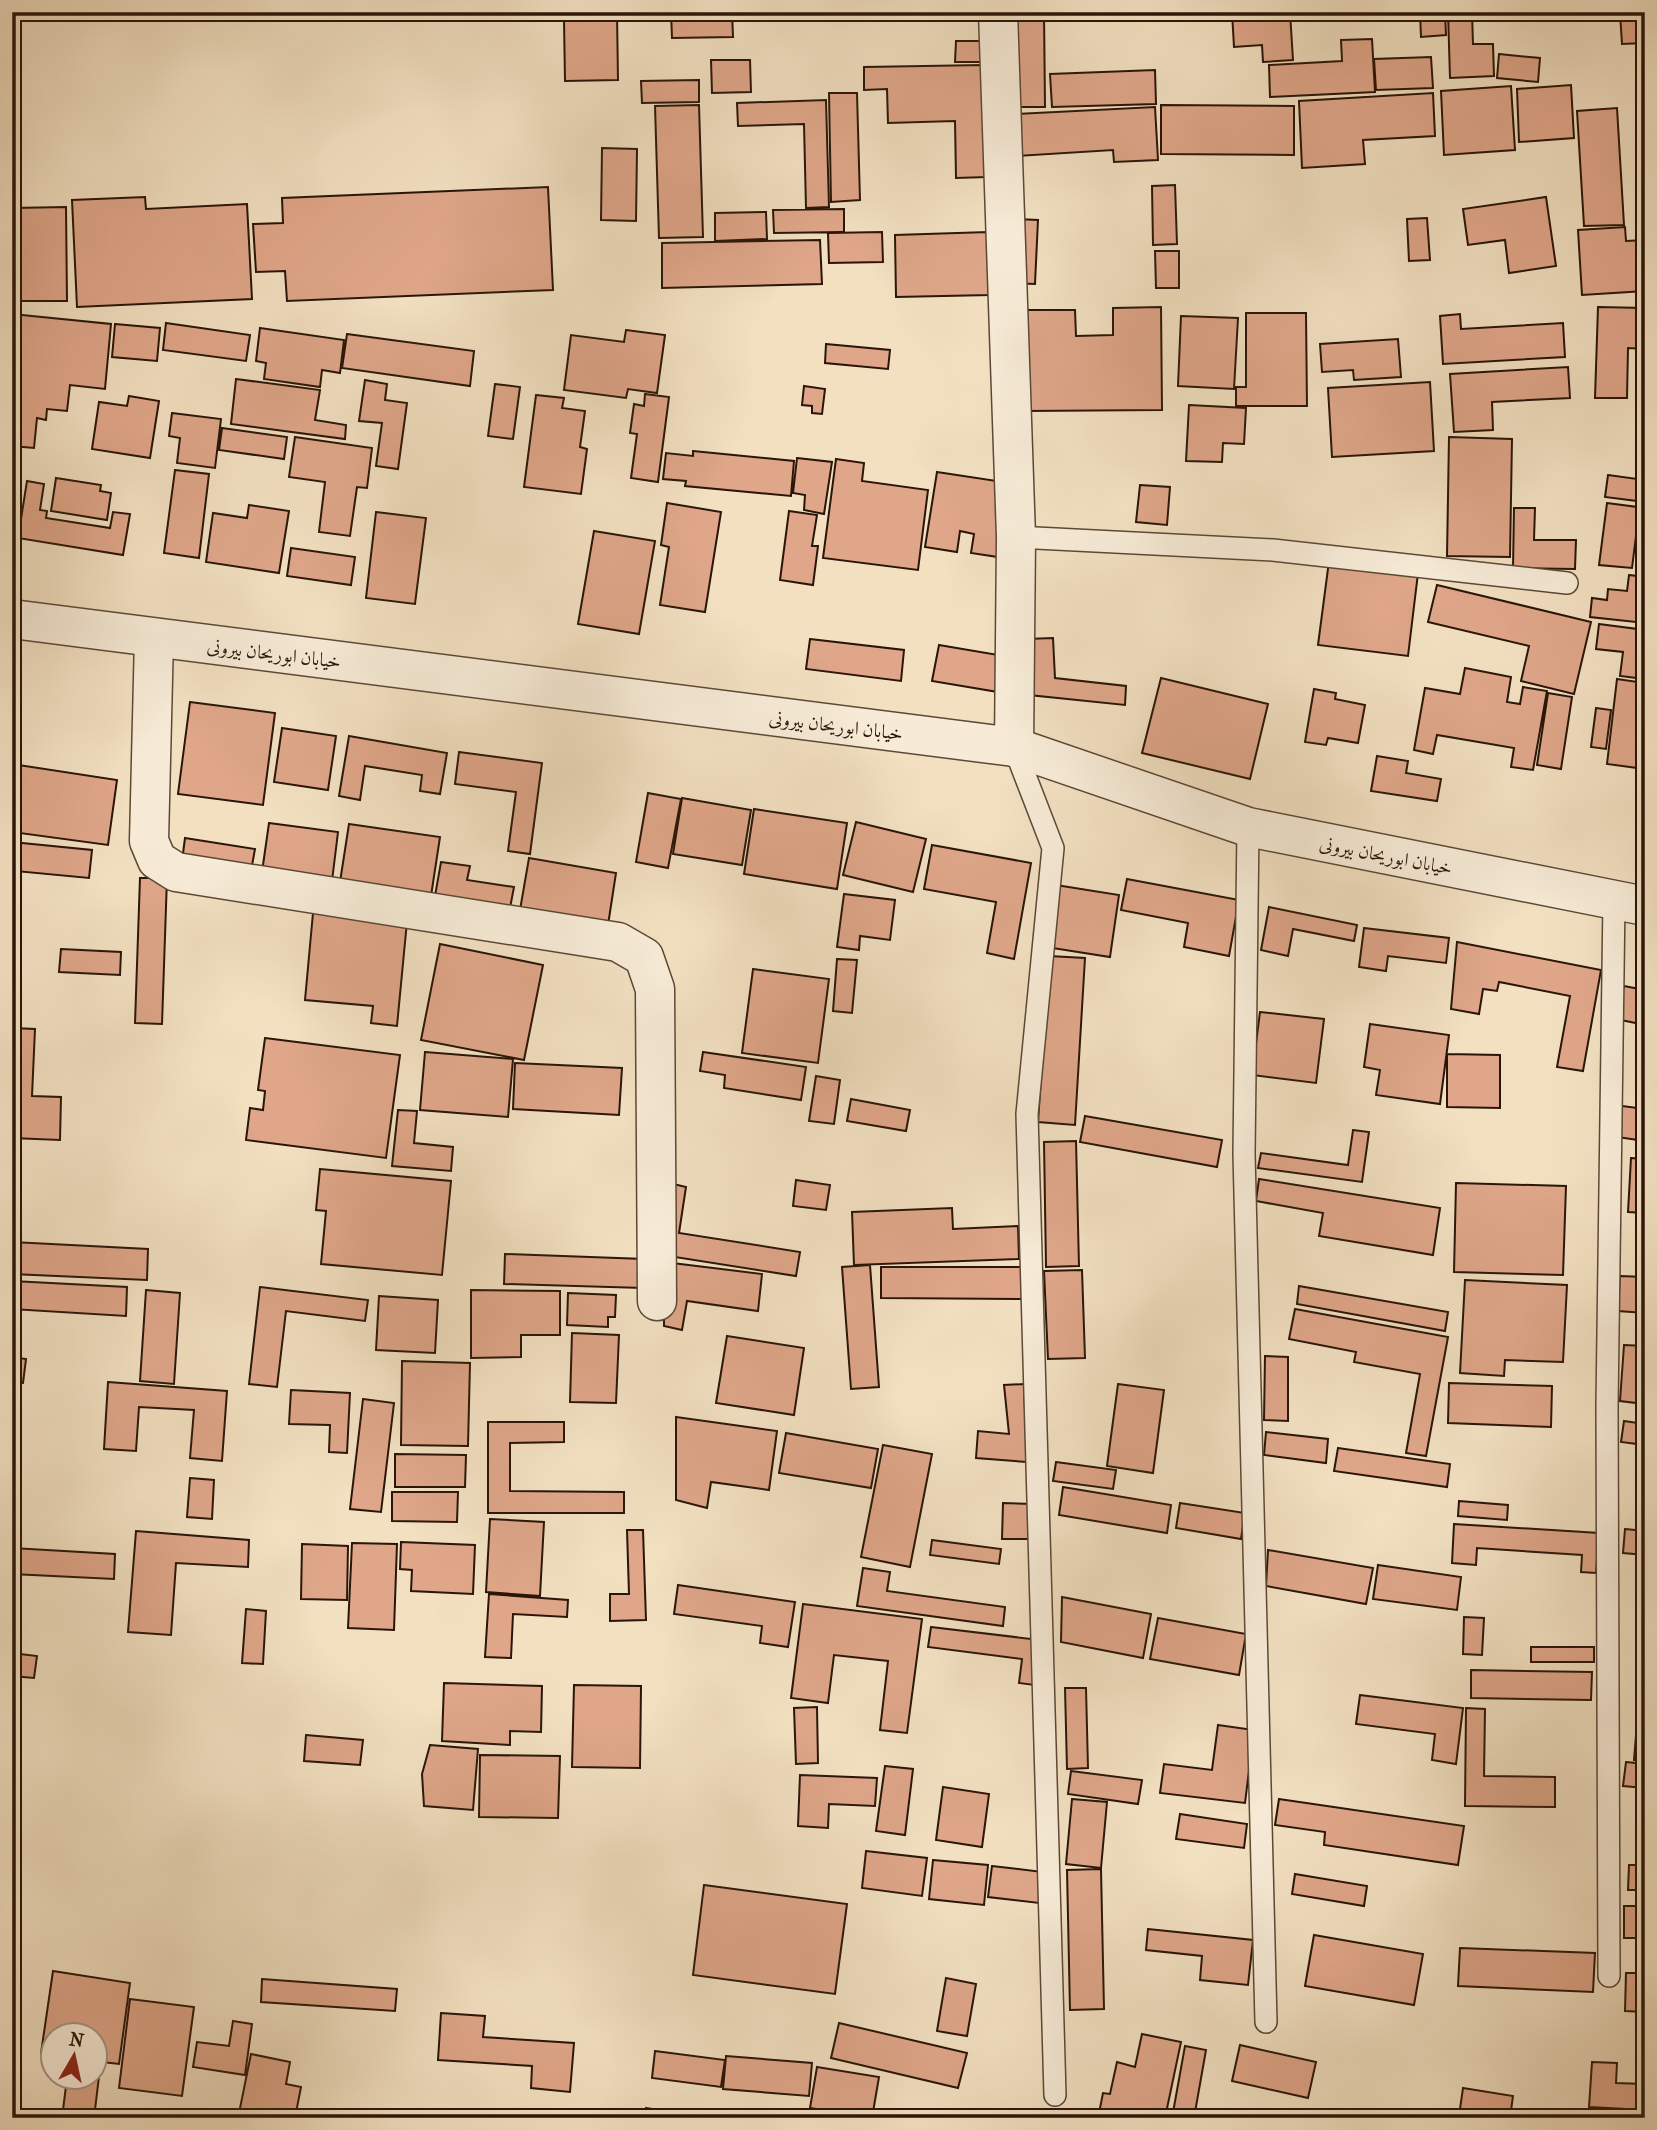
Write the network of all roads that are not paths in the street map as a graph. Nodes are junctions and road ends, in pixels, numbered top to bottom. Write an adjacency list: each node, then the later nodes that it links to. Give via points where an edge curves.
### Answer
1 (998, 12): 2 (street)
2 (1016, 537): 3 (lane, via 1273,550); 6 (street)
3 (1567, 583)
4 (12, 619): 5 (street, خیابان ابوریحان بیرونی)
5 (155, 638): 6 (street, خیابان ابوریحان بیرونی); 9 (street, via 149,841 157,860 176,872 618,942 644,957 654,989)
6 (1014, 747): 7 (street, خیابان ابوریحان بیرونی); 12 (lane, via 1053,848 1027,1114)
7 (1248, 827): 8 (street, خیابان ابوریحان بیرونی); 11 (lane, via 1244,1154)
8 (1629, 903): 10 (lane, via 1607,1405)
9 (657, 1301)
10 (1609, 1976)
11 (1266, 2022)
12 (1055, 2095)

